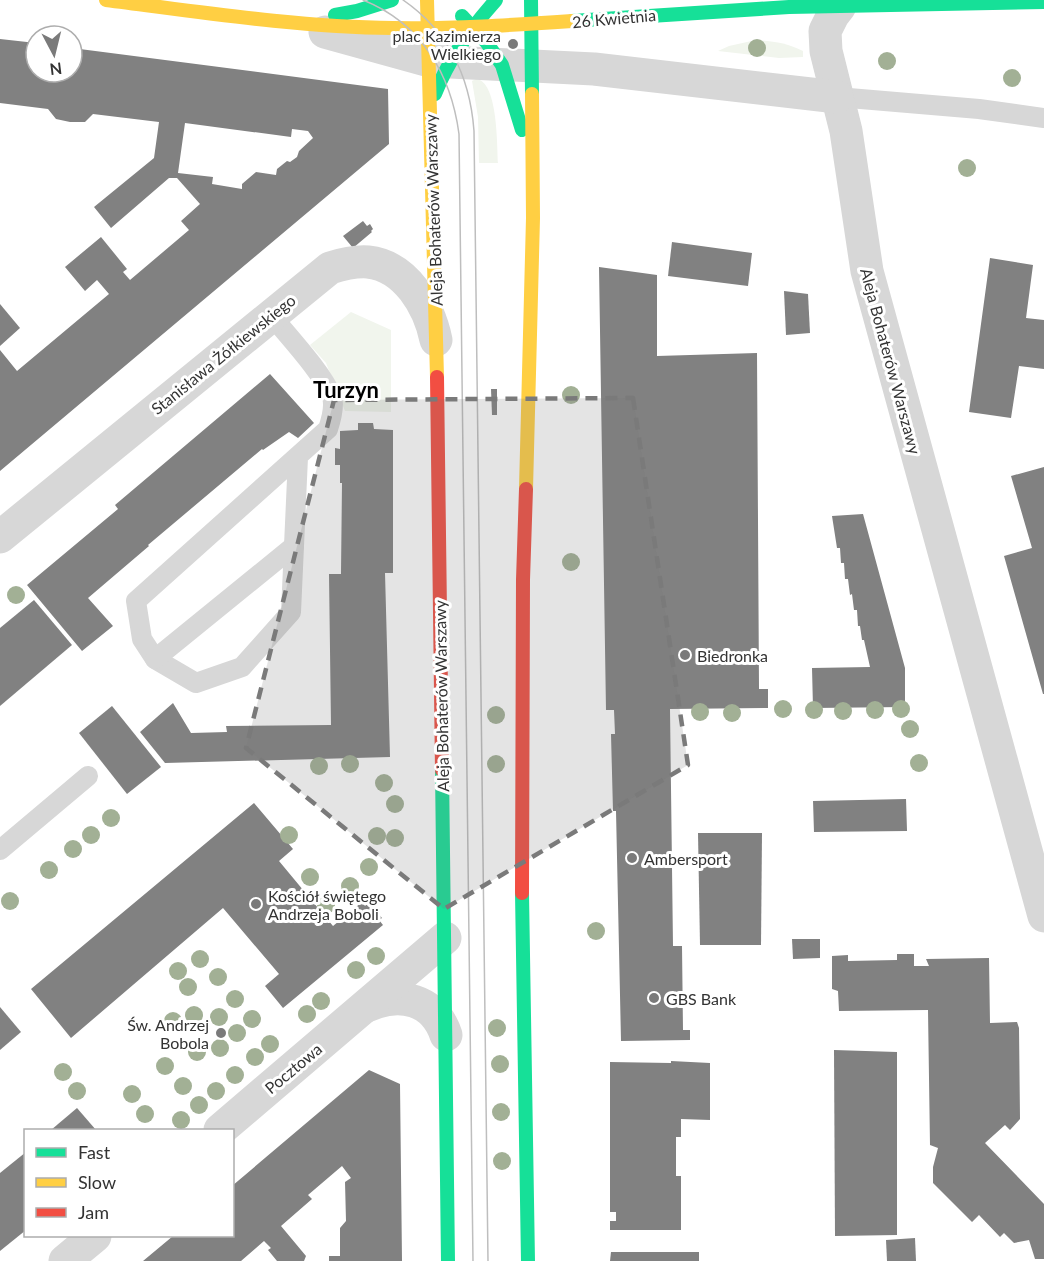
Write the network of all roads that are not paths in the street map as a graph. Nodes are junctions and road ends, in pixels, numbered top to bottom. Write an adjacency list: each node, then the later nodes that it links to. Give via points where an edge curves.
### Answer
1 (106, 0): 11 (street)
2 (392, 0): 11 (street, via 357,11)
3 (427, 0): 13 (street)
4 (496, 0): 14 (street)
5 (531, 0): 12 (street)
6 (1044, 2): 9 (street, 26 Kwietnia)
7 (449, 3): 14 (street)
8 (628, 4): 10 (street)
9 (840, 6): 10 (street, 26 Kwietnia); 17 (street, via 827,24 825,36)
10 (676, 13): 12 (street, 26 Kwietnia)
11 (289, 22): 13 (street); 15 (street)
12 (532, 25): 14 (street); 16 (street)
13 (428, 27): 14 (street); 15 (street)
14 (472, 27): 15 (street); 16 (street, via 495,53)
15 (439, 61): 16 (street); 21 (street, Aleja Bohaterów Warszawy, via 430,110)
16 (517, 65): 17 (street, via 659,75); 19 (street); 19 (street)
17 (837, 97): 18 (lane); 28 (street, Aleja Bohaterów Warszawy, via 846,131 867,271)
18 (1044, 118)
19 (532, 169): 36 (street, via 522,602)
20 (271, 315): 21 (street, Stanisława Żółkiewskiego, via 330,268 369,262 396,274 415,291 429,317); 22 (lane, via 316,371 332,399 328,429); 23 (street, Stanisława Żółkiewskiego)
21 (436, 343): 29 (street, Aleja Bohaterów Warszawy)
22 (298, 457): 24 (lane); 25 (lane, via 136,601 142,639)
23 (0, 537)
24 (294, 546): 25 (lane); 25 (lane, via 291,612 243,667 196,683)
25 (155, 659)
26 (88, 776): 27 (lane)
27 (0, 850)
28 (1044, 916)
29 (445, 938): 30 (street, Pocztowa); 31 (street, Aleja Bohaterów Warszawy)
30 (367, 1006): 31 (street, Pocztowa, via 375,1002 414,1001 435,1014); 32 (street, Pocztowa)
31 (446, 1035): 35 (street, Aleja Bohaterów Warszawy)
32 (221, 1129)
33 (94, 1237): 34 (street)
34 (65, 1261)
35 (448, 1261)
36 (528, 1261)

